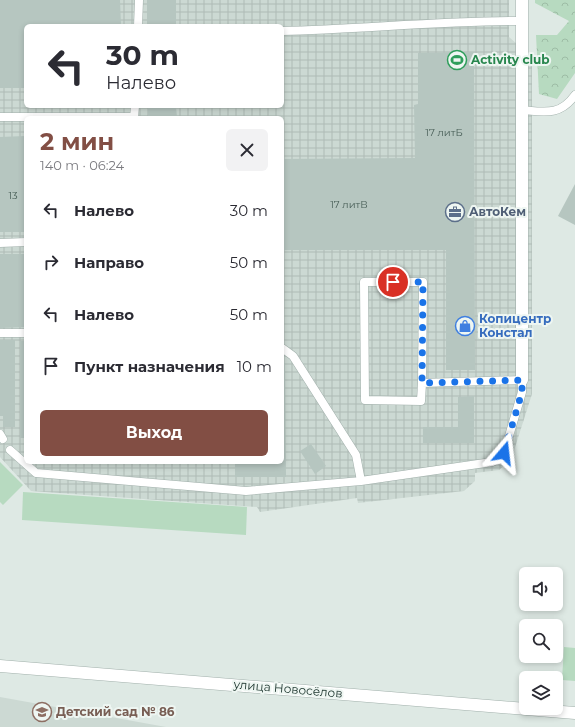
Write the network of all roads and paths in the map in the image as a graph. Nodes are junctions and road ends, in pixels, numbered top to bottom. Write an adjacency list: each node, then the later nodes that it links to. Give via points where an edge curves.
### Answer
1 (139, 0): 4 (lane)
2 (522, 0): 3 (street)
3 (522, 21): 5 (lane, via 472,21); 7 (street)
4 (138, 24)
5 (284, 31)
6 (575, 95): 7 (lane, via 563,108 557,110)
7 (522, 110): 15 (street)
8 (0, 117): 9 (lane)
9 (24, 117)
10 (24, 242): 11 (lane)
11 (0, 243)
12 (24, 333): 13 (lane)
13 (0, 334)
14 (284, 349): 20 (lane, via 293,356 356,455)
15 (522, 380): 16 (lane); 20 (lane, via 522,392 504,453 499,458 492,462)
16 (422, 383): 16 (lane, via 421,401 365,400 364,282 423,282)
17 (10, 450): 18 (lane)
18 (24, 462)
19 (26, 464): 20 (lane, via 36,473 246,491)
20 (361, 481)
21 (0, 666): 22 (street, улица Новосёлов)
22 (575, 713)

